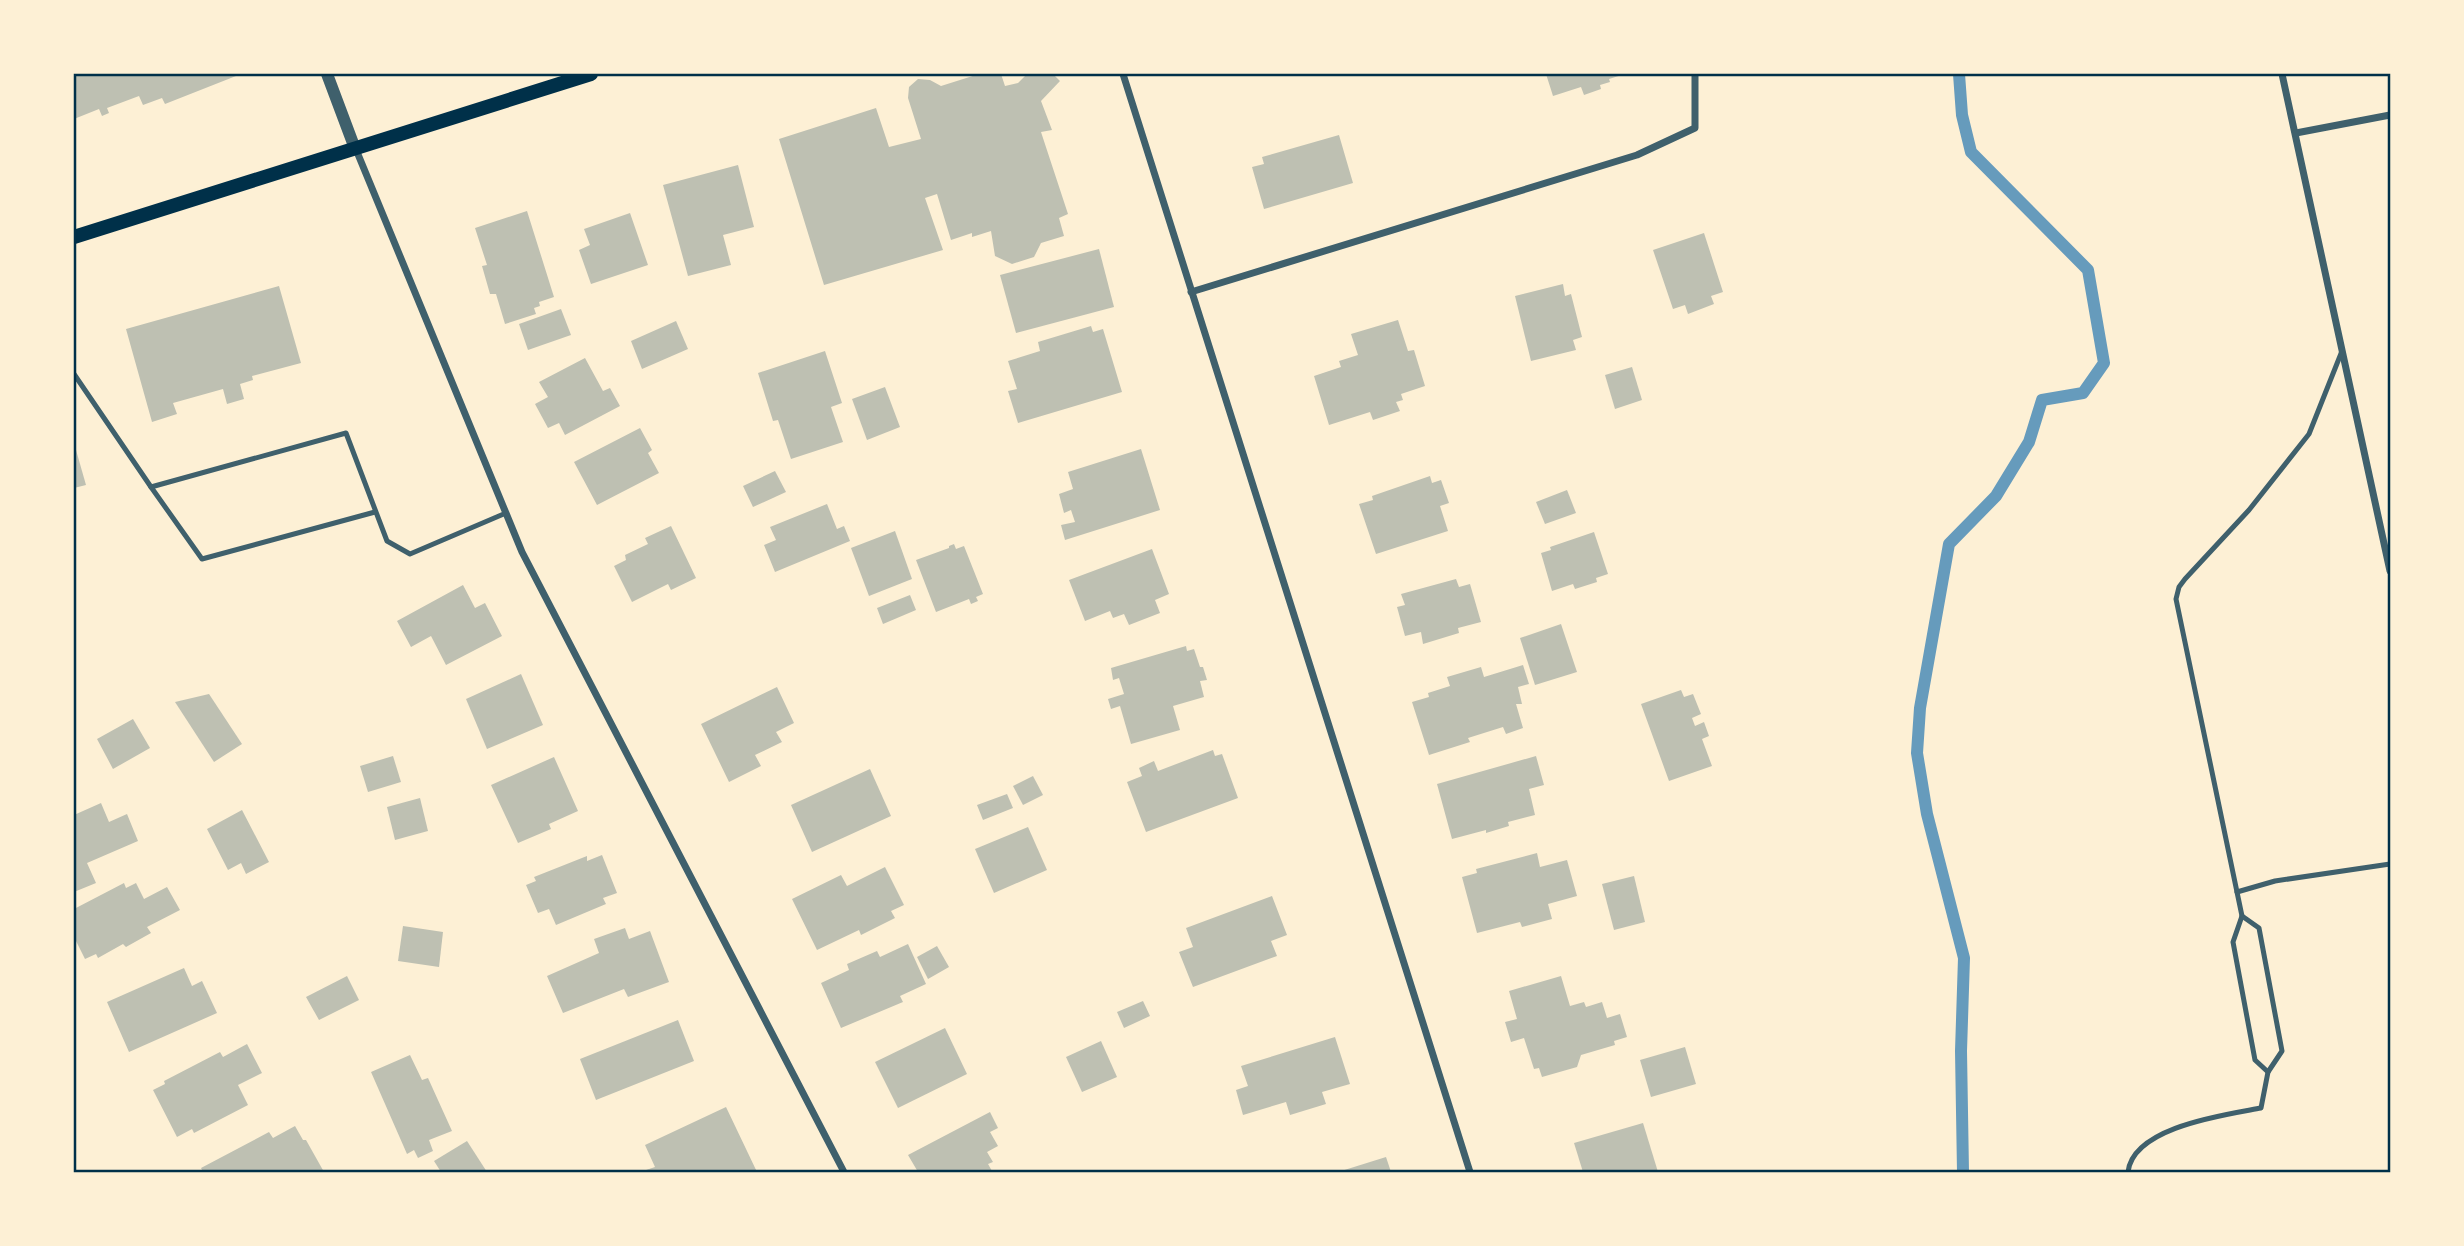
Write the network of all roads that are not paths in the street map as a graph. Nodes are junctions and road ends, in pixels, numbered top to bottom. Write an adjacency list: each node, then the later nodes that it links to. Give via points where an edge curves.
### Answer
1 (327, 74): 8 (street)
2 (591, 74): 8 (main road)
3 (1123, 74): 10 (street)
4 (1695, 74): 10 (street, via 1695,128 1637,155)
5 (2282, 74): 7 (street)
6 (2390, 115): 7 (street)
7 (2296, 133): 11 (street)
8 (354, 146): 9 (main road); 15 (street)
9 (74, 237)
10 (1191, 292): 22 (street)
11 (2343, 351): 16 (street); 18 (lane, via 2309,434 2249,510 2185,579 2176,599)
12 (74, 374): 13 (lane)
13 (151, 487): 14 (lane, via 202,559); 14 (lane, via 346,433)
14 (375, 512): 15 (lane, via 387,541 410,554)
15 (506, 513): 21 (street, via 528,565)
16 (2390, 571)
17 (2390, 864): 18 (lane, via 2275,881)
18 (2237, 892): 19 (lane)
19 (2242, 916): 20 (lane, via 2233,942 2255,1059); 20 (lane, via 2259,928 2282,1051)
20 (2268, 1072): 23 (lane, via 2261,1108 2174,1128 2150,1139 2129,1164)
21 (844, 1172)
22 (1470, 1172)
23 (2128, 1172)

